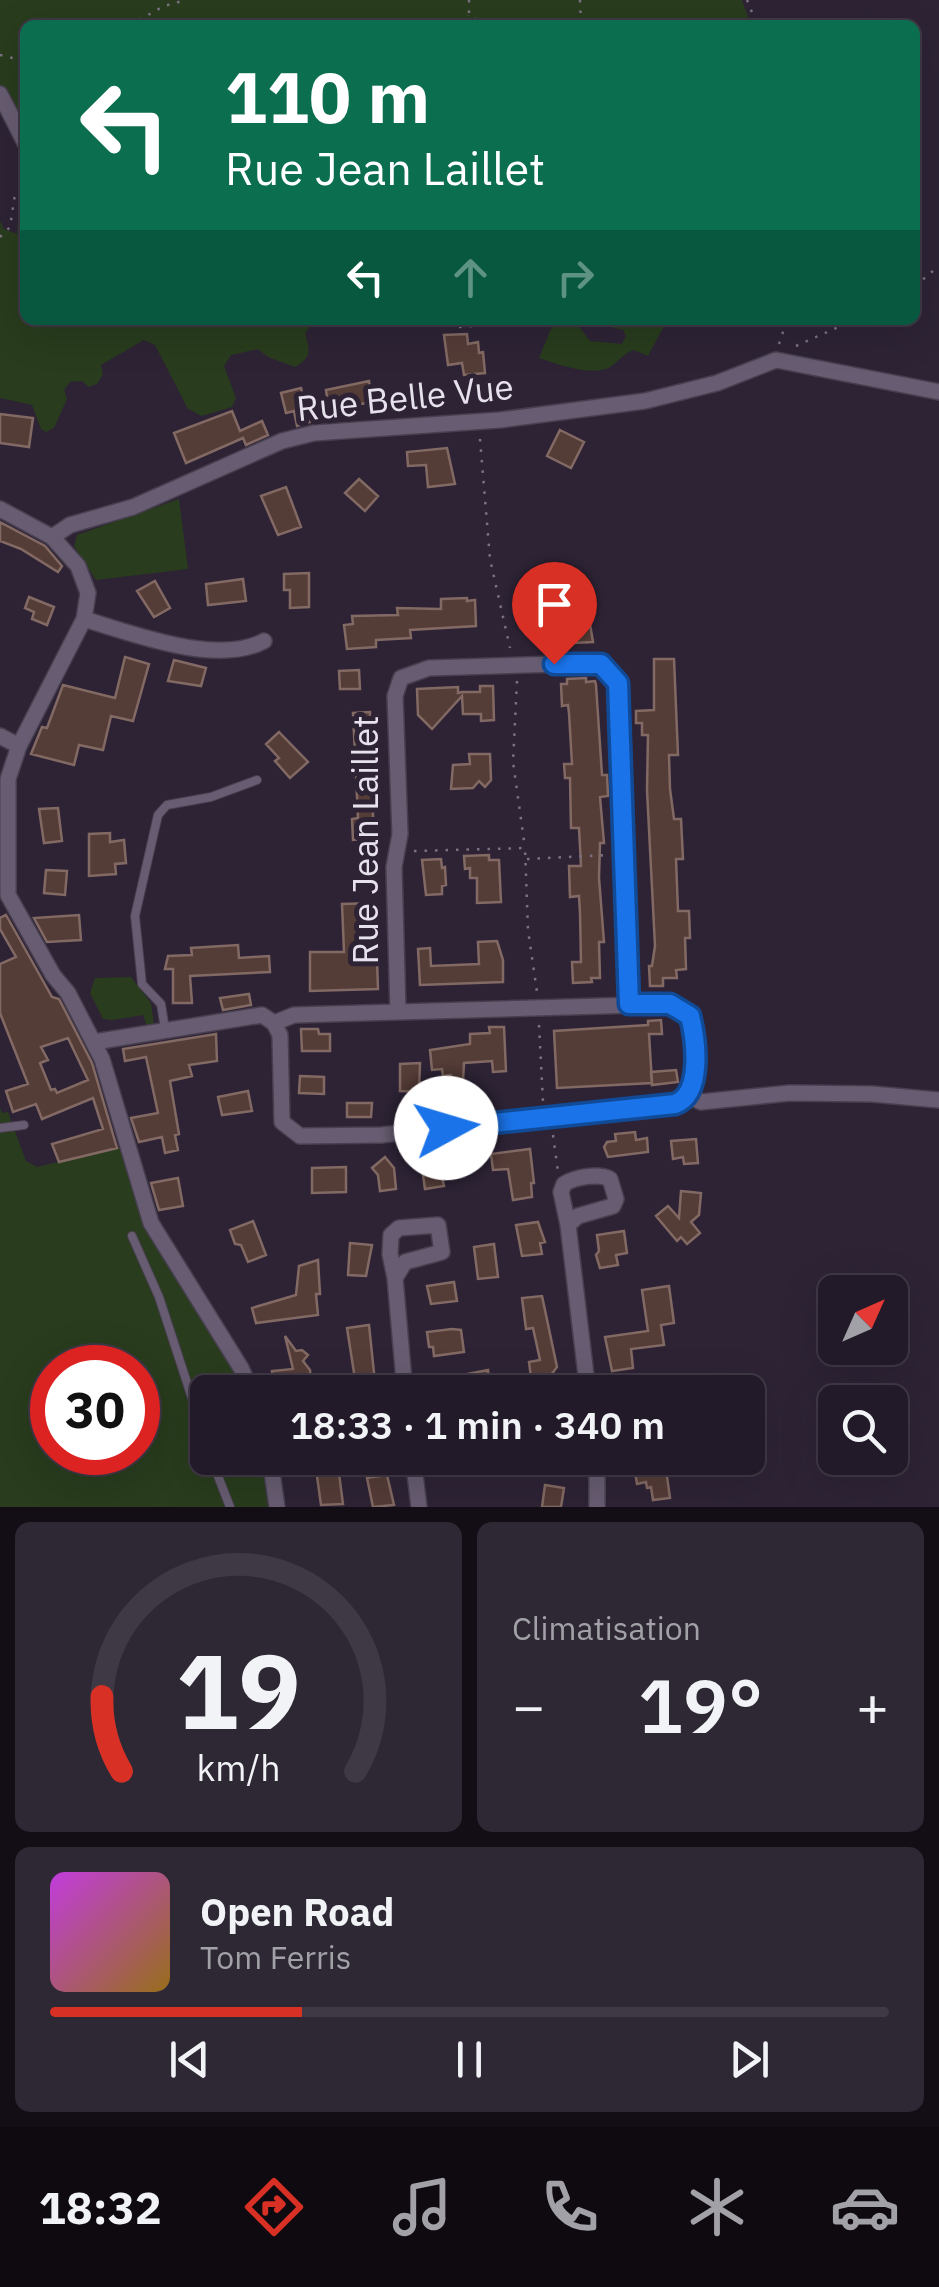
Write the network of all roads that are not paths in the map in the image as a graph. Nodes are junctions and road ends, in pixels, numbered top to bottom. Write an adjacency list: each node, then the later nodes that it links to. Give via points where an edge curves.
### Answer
1 (0, 94): 2 (street)
2 (20, 133)
3 (939, 392): 5 (street, Rue Belle Vue, via 776,360 645,401 298,436)
4 (0, 509): 5 (street)
5 (52, 537): 6 (street, via 87,585)
6 (84, 619): 7 (street, via 198,649 248,650); 9 (street)
7 (264, 642)
8 (0, 736): 9 (street)
9 (19, 746): 11 (street, via 8,779)
10 (258, 780): 15 (lane, via 167,805 158,815 136,916 142,984 161,1004)
11 (4, 895): 16 (street)
12 (629, 1004): 13 (street, Rue Jean Laillet); 13 (street, Rue Jean Laillet, via 615,678 593,663 429,668 401,678 395,696); 17 (street, Rue Jean Laillet, via 670,1004 690,1016)
13 (398, 1012): 14 (street, Rue Jean Laillet, via 294,1015)
14 (274, 1023): 15 (street, Rue Jean Laillet, via 256,1014); 17 (street, via 280,1035 282,1122 300,1136 547,1119 675,1104)
15 (165, 1029): 16 (street, Rue Jean Laillet)
16 (94, 1042): 24 (street, via 151,1224)
17 (689, 1096): 18 (street, via 700,1102 790,1093)
18 (939, 1100)
19 (24, 1125): 20 (lane)
20 (0, 1128)
21 (568, 1225): 21 (street, via 610,1208 616,1200 607,1176 564,1184); 26 (street)
22 (132, 1236): 27 (lane)
23 (395, 1278): 25 (street)
24 (244, 1375)
25 (404, 1375)
26 (586, 1375)
27 (190, 1393)
28 (218, 1475): 32 (lane)
29 (276, 1475): 33 (street)
30 (415, 1475): 34 (street)
31 (597, 1475): 35 (street)
32 (230, 1507)
33 (278, 1507)
34 (419, 1507)
35 (597, 1507)

